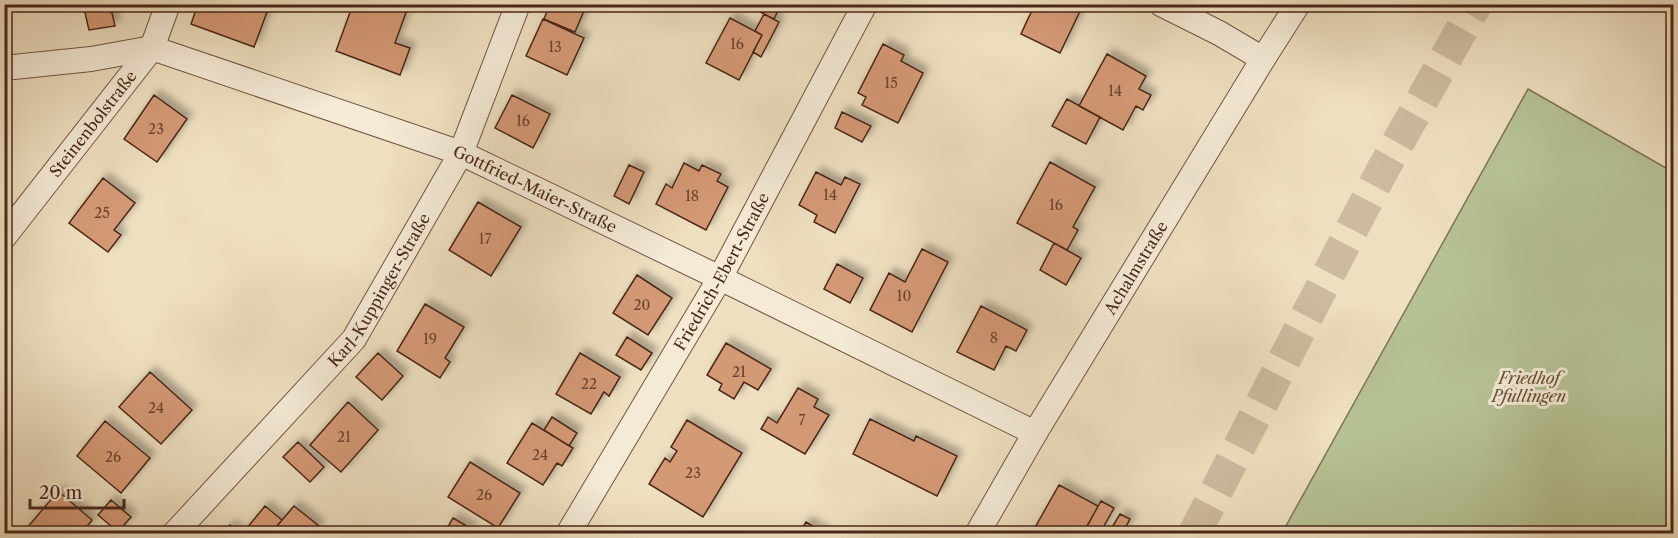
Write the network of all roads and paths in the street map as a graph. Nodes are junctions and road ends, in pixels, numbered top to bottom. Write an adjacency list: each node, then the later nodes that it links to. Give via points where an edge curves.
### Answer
1 (168, 4): 6 (street, Steinenbolstraße)
2 (518, 4): 9 (street, Karl-Kuppinger-Straße)
3 (865, 4): 11 (street, Friedrich-Ebert-Straße)
4 (1161, 4): 7 (street)
5 (1298, 4): 7 (street, Achalmstraße)
6 (152, 48): 8 (street, Gottfried-Maier-Straße); 9 (street, Gottfried-Maier-Straße); 10 (street, Steinenbolstraße)
7 (1263, 59): 12 (street, Achalmstraße)
8 (4, 68)
9 (461, 153): 11 (street, Gottfried-Maier-Straße); 13 (street, Karl-Kuppinger-Straße, via 354,339)
10 (4, 237)
11 (720, 278): 12 (street, Gottfried-Maier-Straße); 14 (street, Friedrich-Ebert-Straße)
12 (1035, 433): 15 (street, Achalmstraße)
13 (174, 534)
14 (568, 534)
15 (977, 534)

